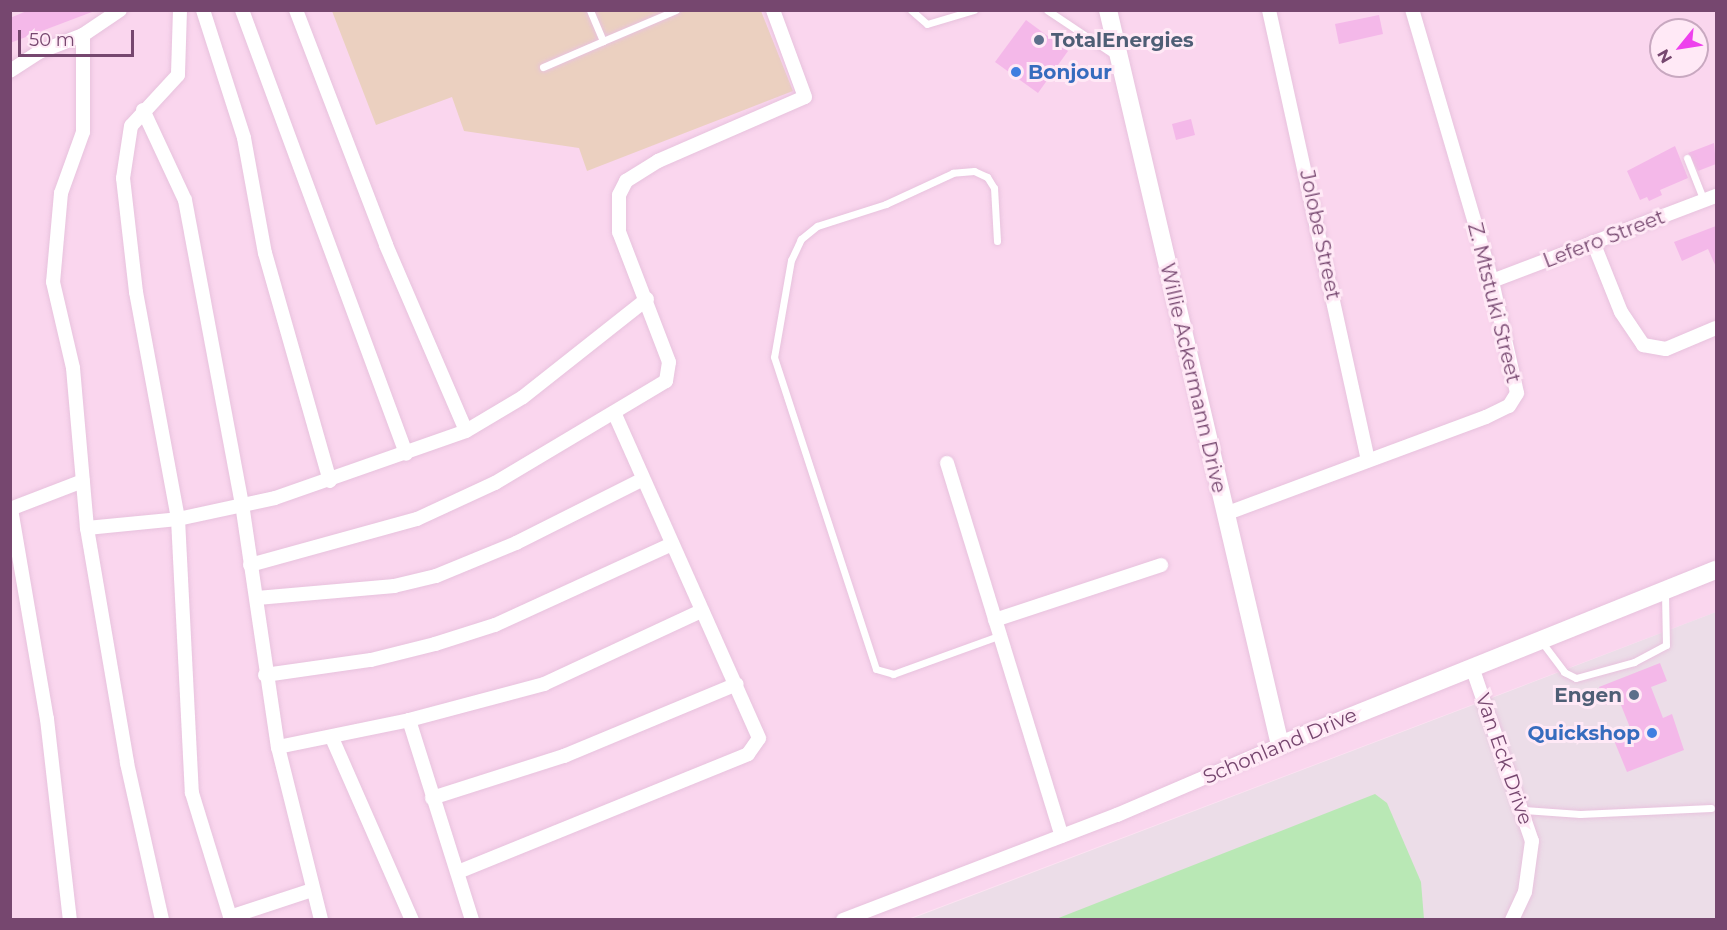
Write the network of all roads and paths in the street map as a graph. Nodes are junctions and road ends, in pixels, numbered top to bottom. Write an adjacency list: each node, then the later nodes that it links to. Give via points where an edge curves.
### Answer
1 (120, 10): 15 (street)
2 (180, 10): 20 (street, via 178,75 171,87)
3 (203, 10): 35 (street, via 244,138 265,253)
4 (242, 10): 30 (street)
5 (296, 10): 29 (street, via 386,245)
6 (590, 10): 16 (lane)
7 (676, 10): 16 (lane)
8 (773, 10): 26 (street, via 805,97 658,161 626,181 619,195 619,232)
9 (910, 10): 10 (lane, via 927,24)
10 (974, 10)
11 (1047, 10): 17 (lane)
12 (1108, 10): 17 (street, Willie Ackermann Drive)
13 (1269, 10): 31 (street, Jolobe Street)
14 (1412, 10): 25 (street, Z. Mtstuki Street)
15 (82, 35): 19 (street, via 39,52); 34 (street, via 83,132 60,193 54,282 77,392)
16 (603, 41): 18 (lane)
17 (1118, 58): 38 (street, Willie Ackermann Drive)
18 (543, 67)
19 (10, 71)
20 (143, 110): 36 (street, via 185,200); 39 (street, via 124,146 123,178 136,292)
21 (1687, 158): 22 (lane)
22 (1710, 199): 24 (street, Lefero Street)
23 (997, 241): 49 (lane, via 994,188 987,177 974,171 953,173 886,204 817,226 801,238 791,260 774,357 876,669 893,674)
24 (1593, 242): 25 (street, Lefero Street); 27 (street, via 1621,312 1643,345 1666,349)
25 (1492, 281): 31 (street, Z. Mtstuki Street, via 1515,375 1517,393 1509,406)
26 (646, 299): 28 (street, via 669,362 669,374 660,385); 29 (street, via 523,397)
27 (1716, 328)
28 (614, 413): 33 (street); 42 (street, via 495,483 417,519)
29 (466, 431): 30 (street)
30 (406, 454): 35 (street)
31 (1368, 460): 38 (street, Z. Mtstuki Street)
32 (947, 464): 48 (street)
33 (643, 479): 41 (street); 46 (street, via 516,543 436,576 394,586)
34 (83, 481): 37 (street); 40 (street)
35 (330, 481): 36 (street)
36 (242, 504): 39 (street); 42 (street)
37 (11, 509): 65 (street, via 49,730)
38 (1225, 514): 56 (street, Willie Ackermann Drive)
39 (178, 519): 40 (street); 64 (street, via 192,793)
40 (87, 528): 66 (street, via 139,828)
41 (672, 544): 47 (street); 52 (street, via 495,625 371,660)
42 (250, 564): 46 (street)
43 (1161, 565): 48 (street)
44 (1716, 570): 45 (street, Schonland Drive)
45 (1665, 591): 50 (street, Schonland Drive); 50 (lane, via 1666,645 1634,662 1576,678 1564,672)
46 (257, 598): 52 (street)
47 (701, 611): 53 (street); 54 (street, via 544,684)
48 (995, 620): 49 (street)
49 (998, 636): 61 (street)
50 (1540, 640): 51 (street, Schonland Drive)
51 (1472, 667): 56 (street, Schonland Drive); 60 (street, Van Eck Drive)
52 (265, 675): 57 (street)
53 (736, 684): 58 (street, via 564,756); 62 (street, via 759,738 748,754)
54 (409, 720): 55 (street); 58 (street)
55 (332, 738): 57 (street); 68 (street)
56 (1280, 745): 61 (street, Schonland Drive)
57 (278, 747): 63 (street)
58 (432, 798): 62 (street)
59 (1711, 808): 60 (lane, via 1580,814)
60 (1524, 810): 71 (street, Van Eck Drive, via 1532,863)
61 (1062, 836): 70 (street, Schonland Drive)
62 (458, 872): 69 (street)
63 (312, 890): 64 (street); 67 (street)
64 (230, 918)
65 (70, 920)
66 (162, 920)
67 (321, 920)
68 (412, 920)
69 (472, 920)
70 (843, 920)
71 (1512, 920)

